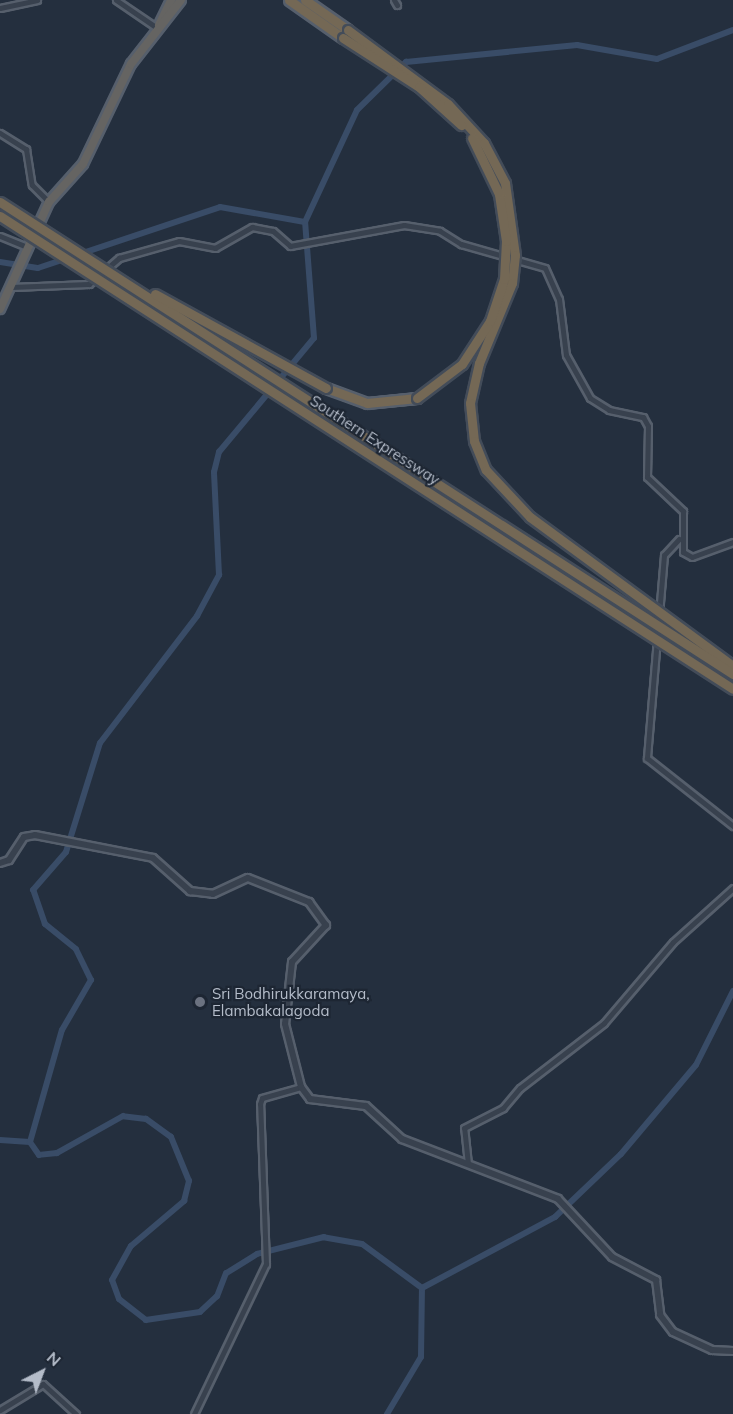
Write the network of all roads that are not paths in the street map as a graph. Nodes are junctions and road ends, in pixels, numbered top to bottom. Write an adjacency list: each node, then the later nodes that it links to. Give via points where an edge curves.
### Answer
1 (37, 0): 7 (street)
2 (116, 0): 8 (street)
3 (171, 0): 8 (highway)
4 (181, 0): 8 (highway)
5 (290, 0): 9 (highway)
6 (305, 0): 9 (highway)
7 (0, 8)
8 (158, 26): 12 (highway, via 131,64 83,164)
9 (345, 34): 16 (highway, bridge, via 419,87 464,127 492,172 505,221 504,279 490,321 462,364 417,398 367,403 326,388); 21 (highway, bridge, via 448,104 484,143 505,183 515,255 512,283 479,363 470,403 474,441 486,471 530,517)
10 (0, 133): 12 (street, via 26,149 32,185)
11 (0, 202): 16 (highway, Southern Expressway, bridge)
12 (49, 202): 15 (highway)
13 (0, 216): 23 (highway, Southern Expressway, bridge)
14 (0, 236): 15 (street)
15 (28, 251): 17 (highway)
16 (89, 258): 22 (highway, Southern Expressway, bridge)
17 (13, 284): 18 (highway); 19 (street, via 90,284 119,258 179,241 215,248 252,226 273,231 290,246 404,225 440,231 461,244 545,268 559,299 566,354 590,398 609,410 643,417 648,426 647,477 683,511)
18 (0, 309)
19 (679, 539): 20 (street, via 683,552 692,557); 24 (street, via 664,555 647,758)
20 (733, 542)
21 (733, 666)
22 (733, 674)
23 (733, 688)
24 (733, 826)
25 (0, 863): 27 (street, via 29,835 162,861 190,891 213,894 256,879 317,910 324,932 298,953 286,976 285,1024)
26 (733, 888): 28 (street, via 673,942 604,1023 520,1088 503,1108 464,1128)
27 (301, 1087): 28 (street, via 309,1099 366,1106 402,1139); 32 (street, via 262,1098 260,1104 261,1247 265,1259)
28 (468, 1164): 29 (street, via 558,1199 574,1210 612,1257 656,1280 660,1315 673,1332 712,1350)
29 (733, 1351)
30 (0, 1410): 31 (street, via 43,1384)
31 (76, 1414)
32 (194, 1414)

